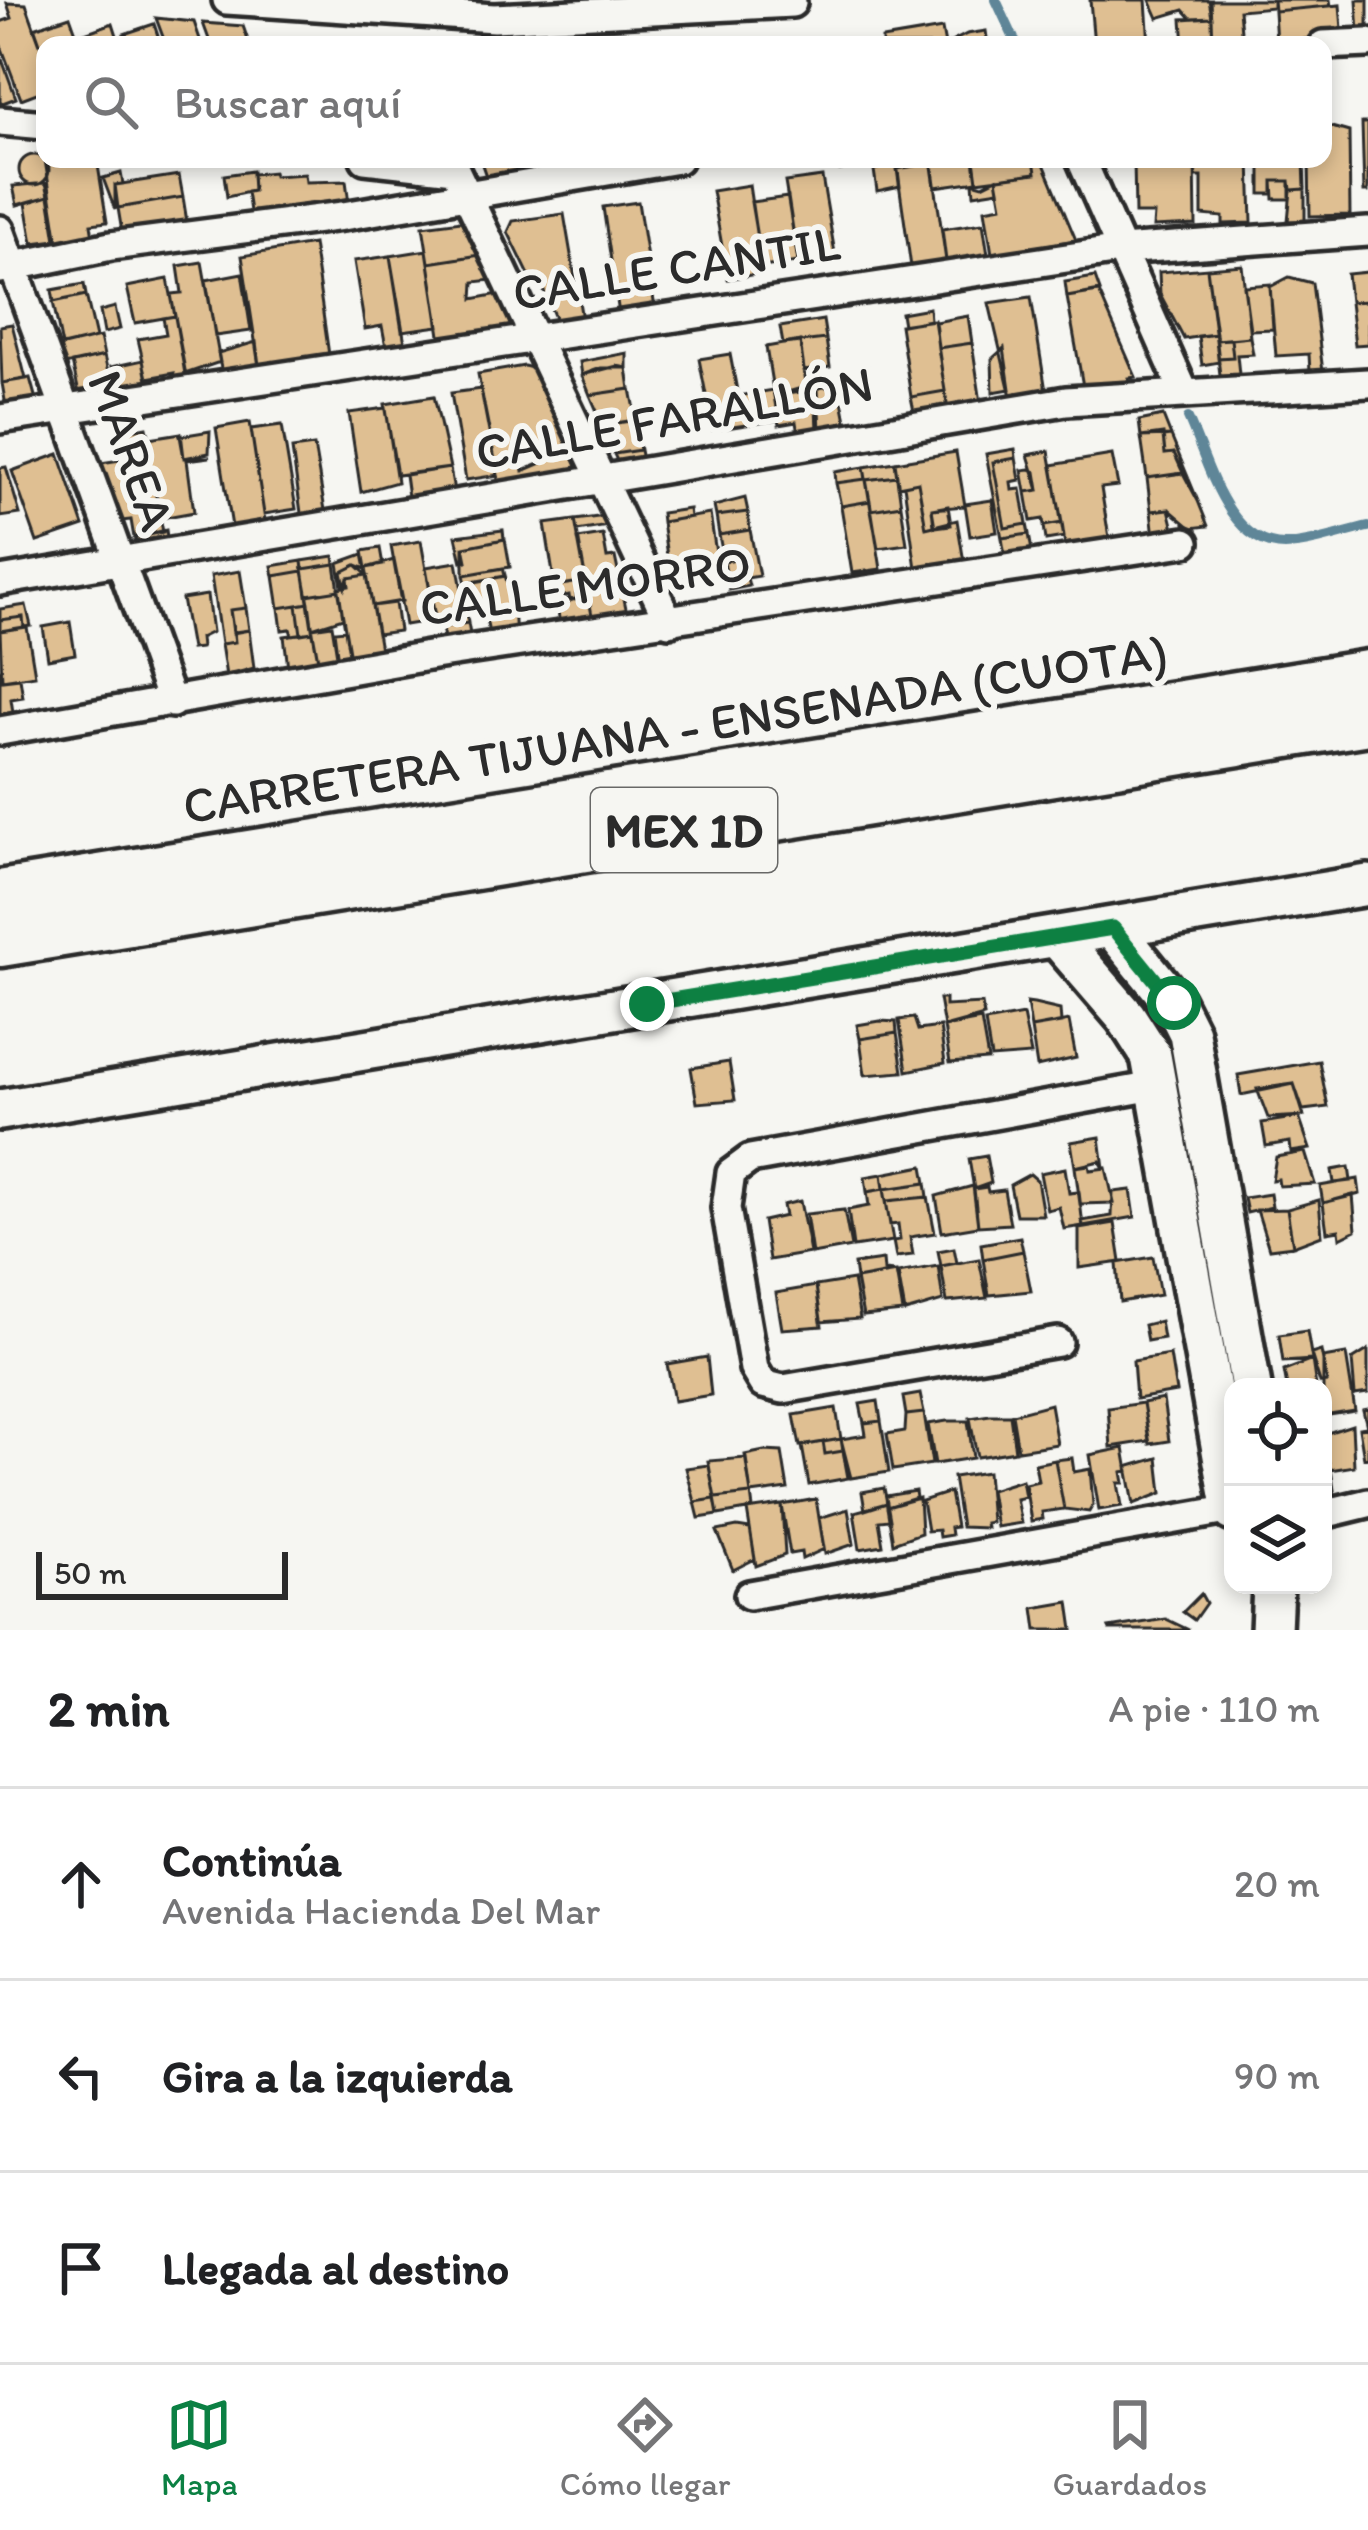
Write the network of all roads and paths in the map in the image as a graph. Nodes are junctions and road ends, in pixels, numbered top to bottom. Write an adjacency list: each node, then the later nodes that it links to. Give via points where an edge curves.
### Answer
1 (227, 0): 3 (street)
2 (792, 3): 3 (street)
3 (394, 16): 4 (street)
4 (402, 36)
5 (1368, 43): 6 (street)
6 (1332, 45)
7 (0, 122): 8 (street)
8 (36, 124)
9 (454, 168): 12 (street)
10 (625, 168): 12 (street)
11 (1086, 168): 15 (street)
12 (467, 195): 16 (street); 17 (street)
13 (0, 230): 16 (street, MAREA)
14 (1368, 232): 15 (street, CALLE CANTIL)
15 (1120, 250): 17 (street, CALLE CANTIL); 19 (street)
16 (8, 268): 20 (street, MAREA)
17 (533, 337): 20 (street, CALLE CANTIL); 22 (street)
18 (1368, 383): 19 (street, CALLE FARALLÓN)
19 (1184, 392): 22 (street, CALLE FARALLÓN, via 1066,401)
20 (67, 410): 21 (street, CALLE CANTIL); 24 (street, MAREA)
21 (0, 419)
22 (602, 479): 24 (street, CALLE FARALLÓN); 26 (street)
23 (1185, 542): 26 (street, CALLE MORRO)
24 (120, 560): 25 (street, CALLE FARALLÓN); 28 (street, MAREA)
25 (0, 581)
26 (669, 622): 28 (street, CALLE MORRO)
27 (1368, 675): 32 (highway, CARRETERA TIJUANA - ENSENADA (CUOTA) / MEX 1D)
28 (172, 703): 30 (street, CALLE MORRO)
29 (1368, 720): 35 (highway, CARRETERA TIJUANA - ENSENADA (CUOTA) / MEX 1D)
30 (0, 731)
31 (1368, 885): 33 (street)
32 (0, 896)
33 (1113, 928): 34 (street); 38 (street, via 1189,1033)
34 (1058, 938): 36 (street, via 1136,1030); 37 (street)
35 (0, 942)
36 (1160, 1085): 38 (street); 39 (street, via 738,1164 727,1187 754,1370 764,1384 783,1389)
37 (0, 1110)
38 (1219, 1318): 40 (street); 41 (street)
39 (1058, 1342)
40 (1246, 1378)
41 (1231, 1486)
42 (1368, 1503): 44 (street)
43 (1224, 1512): 45 (street)
44 (1332, 1512)
45 (749, 1595)

